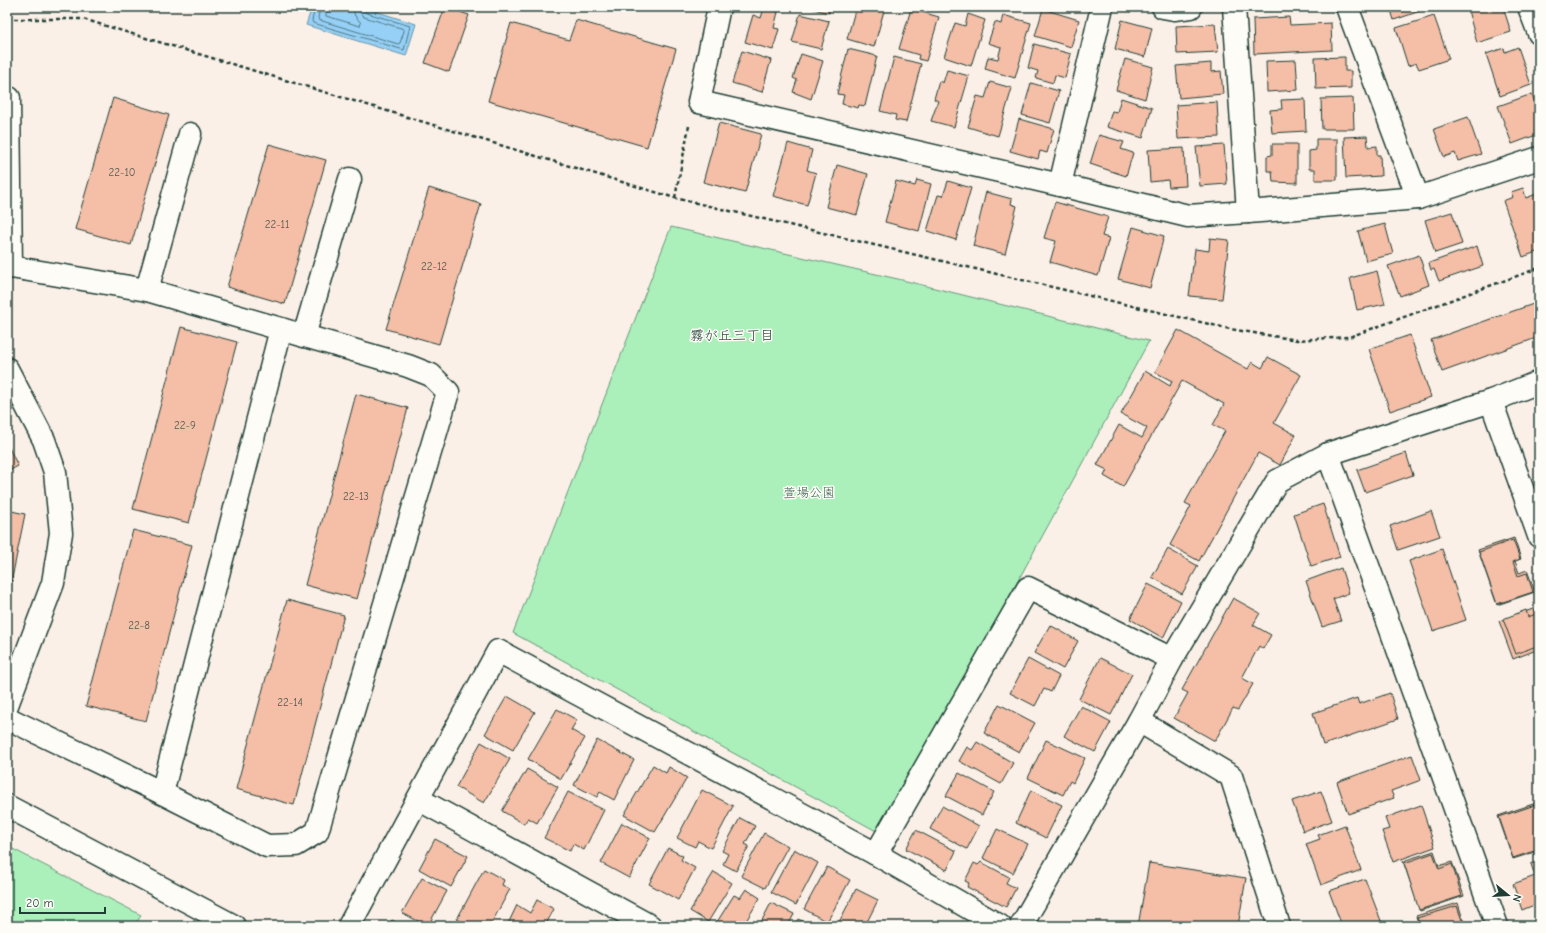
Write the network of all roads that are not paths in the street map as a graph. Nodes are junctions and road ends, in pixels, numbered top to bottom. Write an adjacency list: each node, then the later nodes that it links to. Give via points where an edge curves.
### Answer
1 (718, 7): 13 (street, via 700,102)
2 (1102, 7): 13 (street)
3 (1163, 7): 4 (street)
4 (1191, 7)
5 (1234, 7): 15 (street)
6 (1347, 7): 14 (street)
7 (1529, 7): 8 (street)
8 (1539, 33)
9 (9, 98): 16 (street)
10 (190, 134): 17 (street)
11 (1539, 158): 14 (street)
12 (350, 178): 19 (street)
13 (1060, 185): 15 (street, via 1188,216)
14 (1418, 198): 15 (street)
15 (1248, 212)
16 (9, 267): 17 (street)
17 (148, 290): 18 (street)
18 (282, 329): 19 (street); 29 (street)
19 (304, 336): 29 (street, via 408,366 431,375 448,392 317,832 296,844 267,846)
20 (7, 369): 26 (street, via 44,440 54,472 60,533 53,583)
21 (1539, 382): 22 (street)
22 (1491, 401): 23 (street); 24 (street)
23 (1328, 454): 25 (street, via 1277,481); 39 (street)
24 (1539, 536)
25 (1172, 660): 28 (street); 32 (street, via 1028,588)
26 (7, 706)
27 (7, 718): 29 (street)
28 (1139, 722): 37 (street); 38 (street, via 1231,776)
29 (162, 793)
30 (418, 799): 32 (street, via 498,651); 34 (street); 35 (street)
31 (7, 806): 33 (street)
32 (876, 854): 36 (street)
33 (234, 926)
34 (349, 926)
35 (650, 926)
36 (1000, 926)
37 (1021, 926)
38 (1279, 926)
39 (1497, 926)

